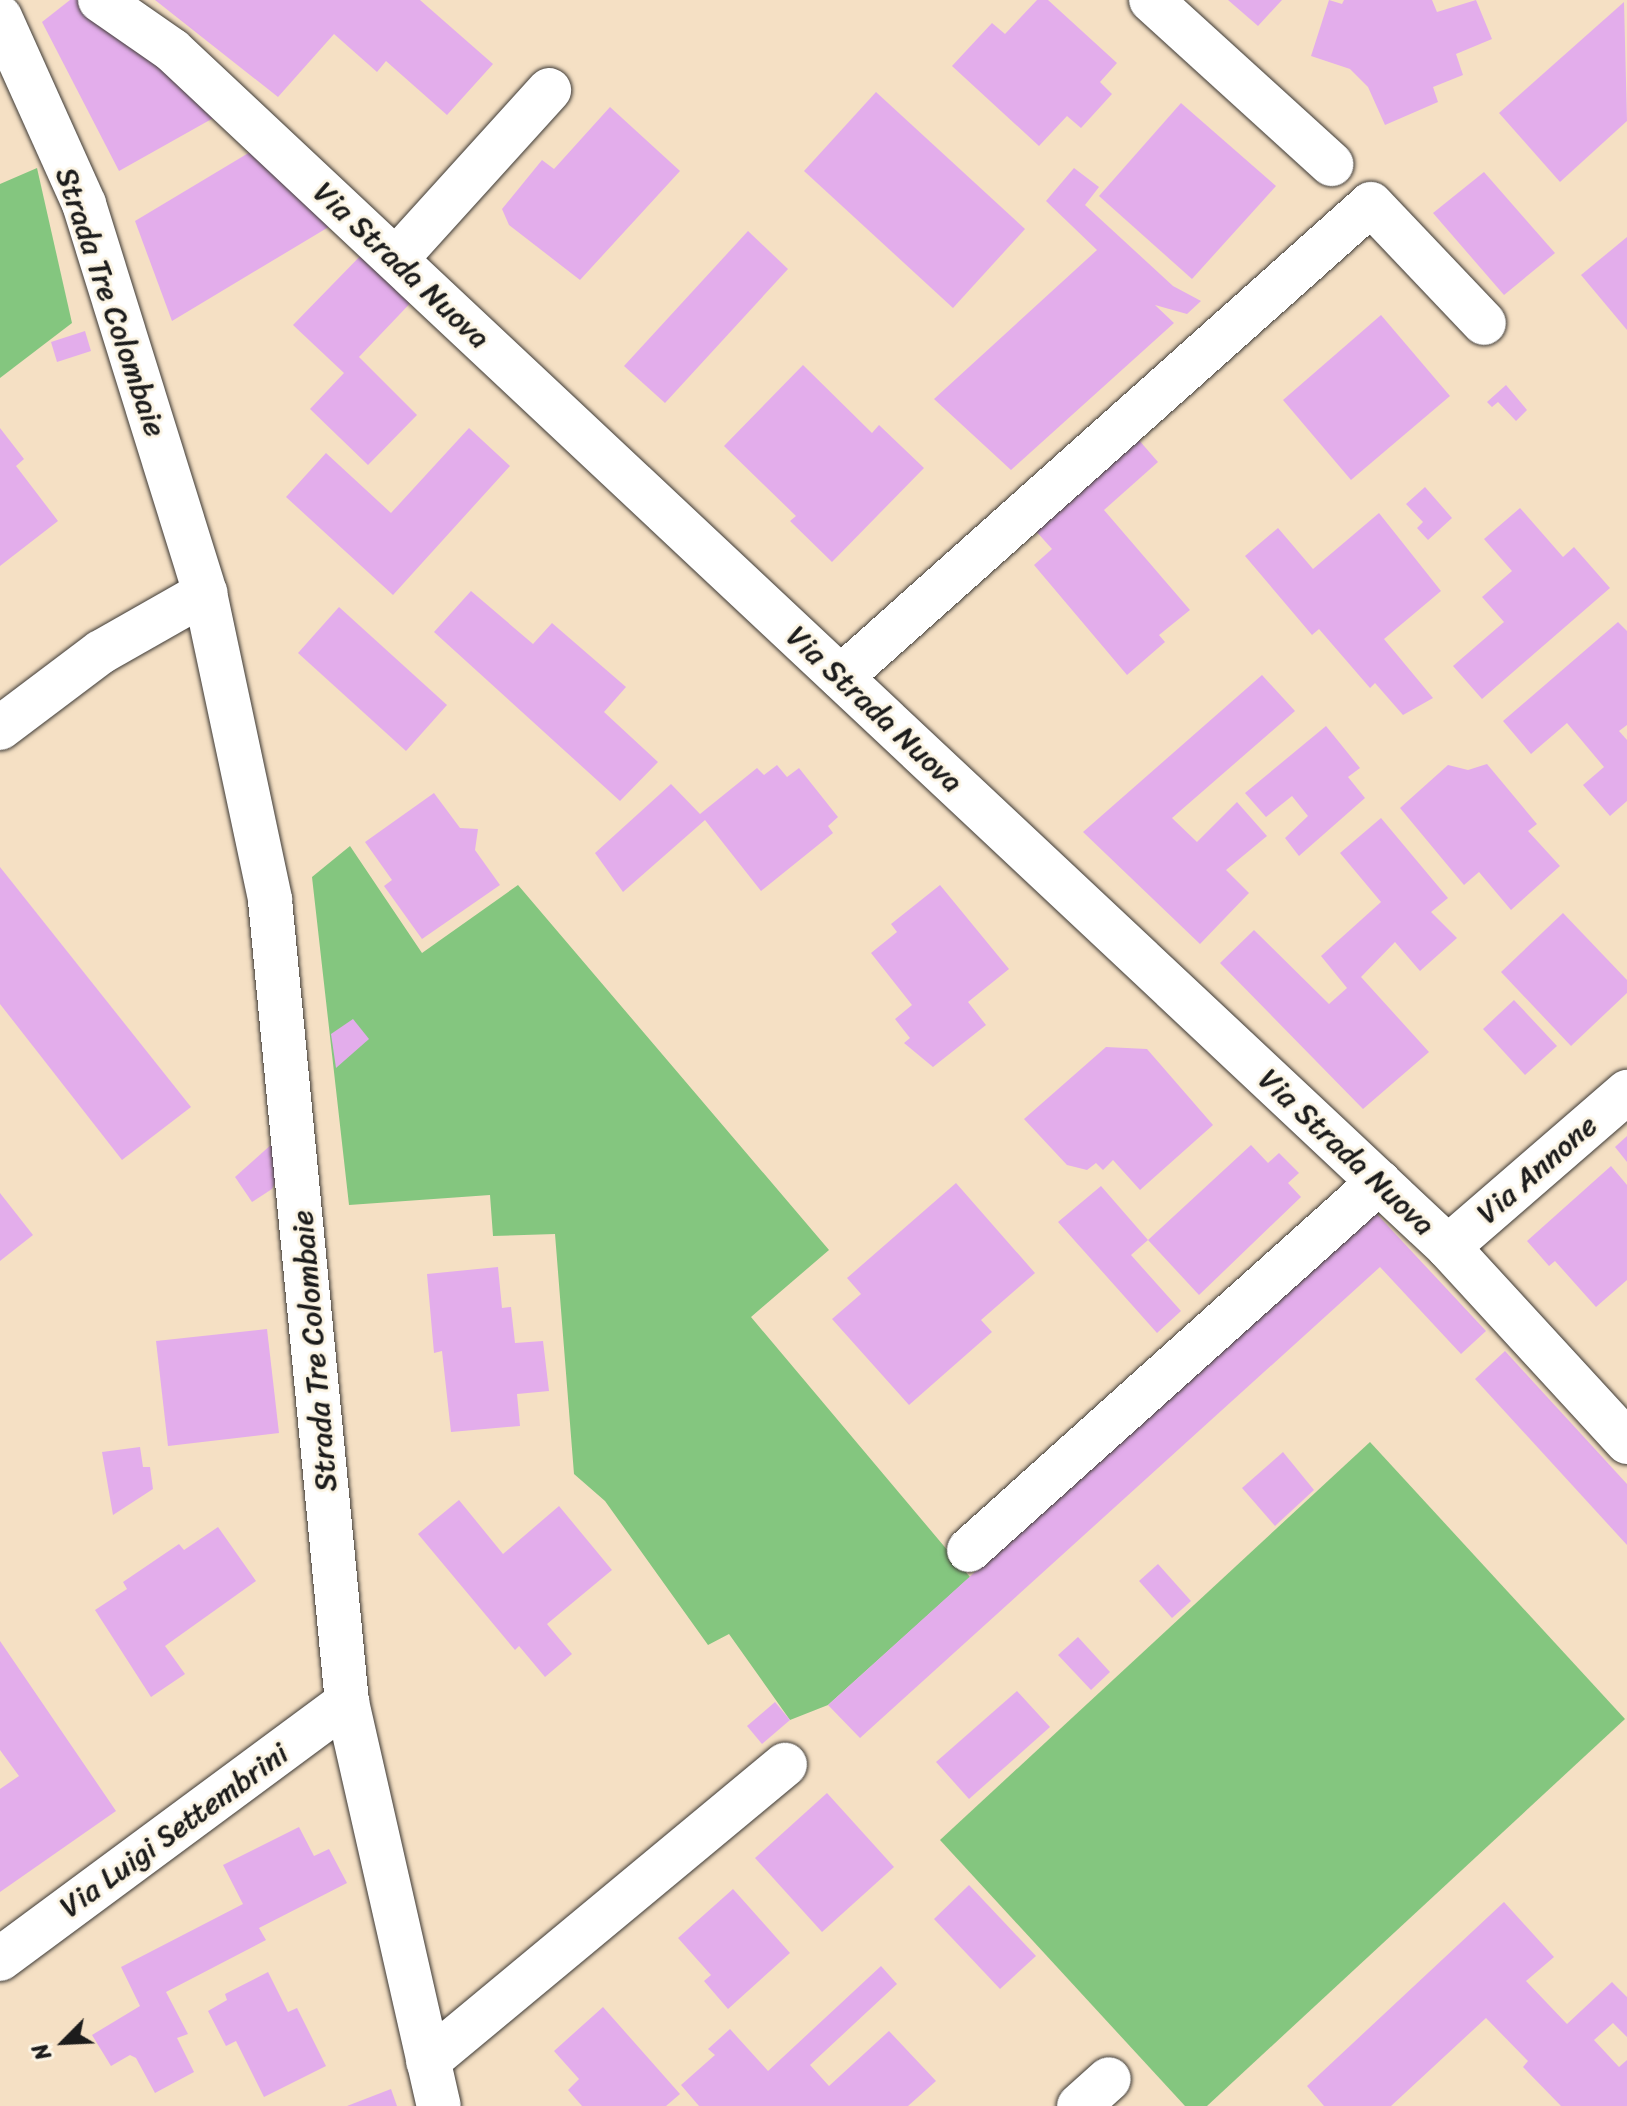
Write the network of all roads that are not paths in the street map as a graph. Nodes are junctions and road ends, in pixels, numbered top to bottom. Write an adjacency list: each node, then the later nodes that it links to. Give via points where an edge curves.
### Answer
1 (100, 0): 6 (street, Via Strada Nuova, via 172,50)
2 (1151, 0): 5 (street)
3 (0, 17): 8 (street, Strada Tre Colombaie, via 84,204)
4 (549, 90): 6 (street)
5 (1331, 164)
6 (396, 259): 9 (street, Via Strada Nuova)
7 (1484, 323): 9 (street, via 1371,204)
8 (205, 593): 10 (street, via 101,652); 16 (street, Strada Tre Colombaie, via 270,900)
9 (841, 677): 12 (street, Via Strada Nuova)
10 (0, 728)
11 (1627, 1092): 13 (street, Via Annone)
12 (1379, 1182): 13 (street, Via Strada Nuova); 15 (street)
13 (1448, 1247): 14 (street, Via Strada Nuova)
14 (1627, 1442)
15 (969, 1550)
16 (347, 1702): 18 (street, Via Luigi Settembrini); 19 (street, Strada Tre Colombaie)
17 (785, 1765): 19 (street)
18 (0, 1959)
19 (428, 2061): 20 (street, Strada Tre Colombaie)
20 (439, 2106)

